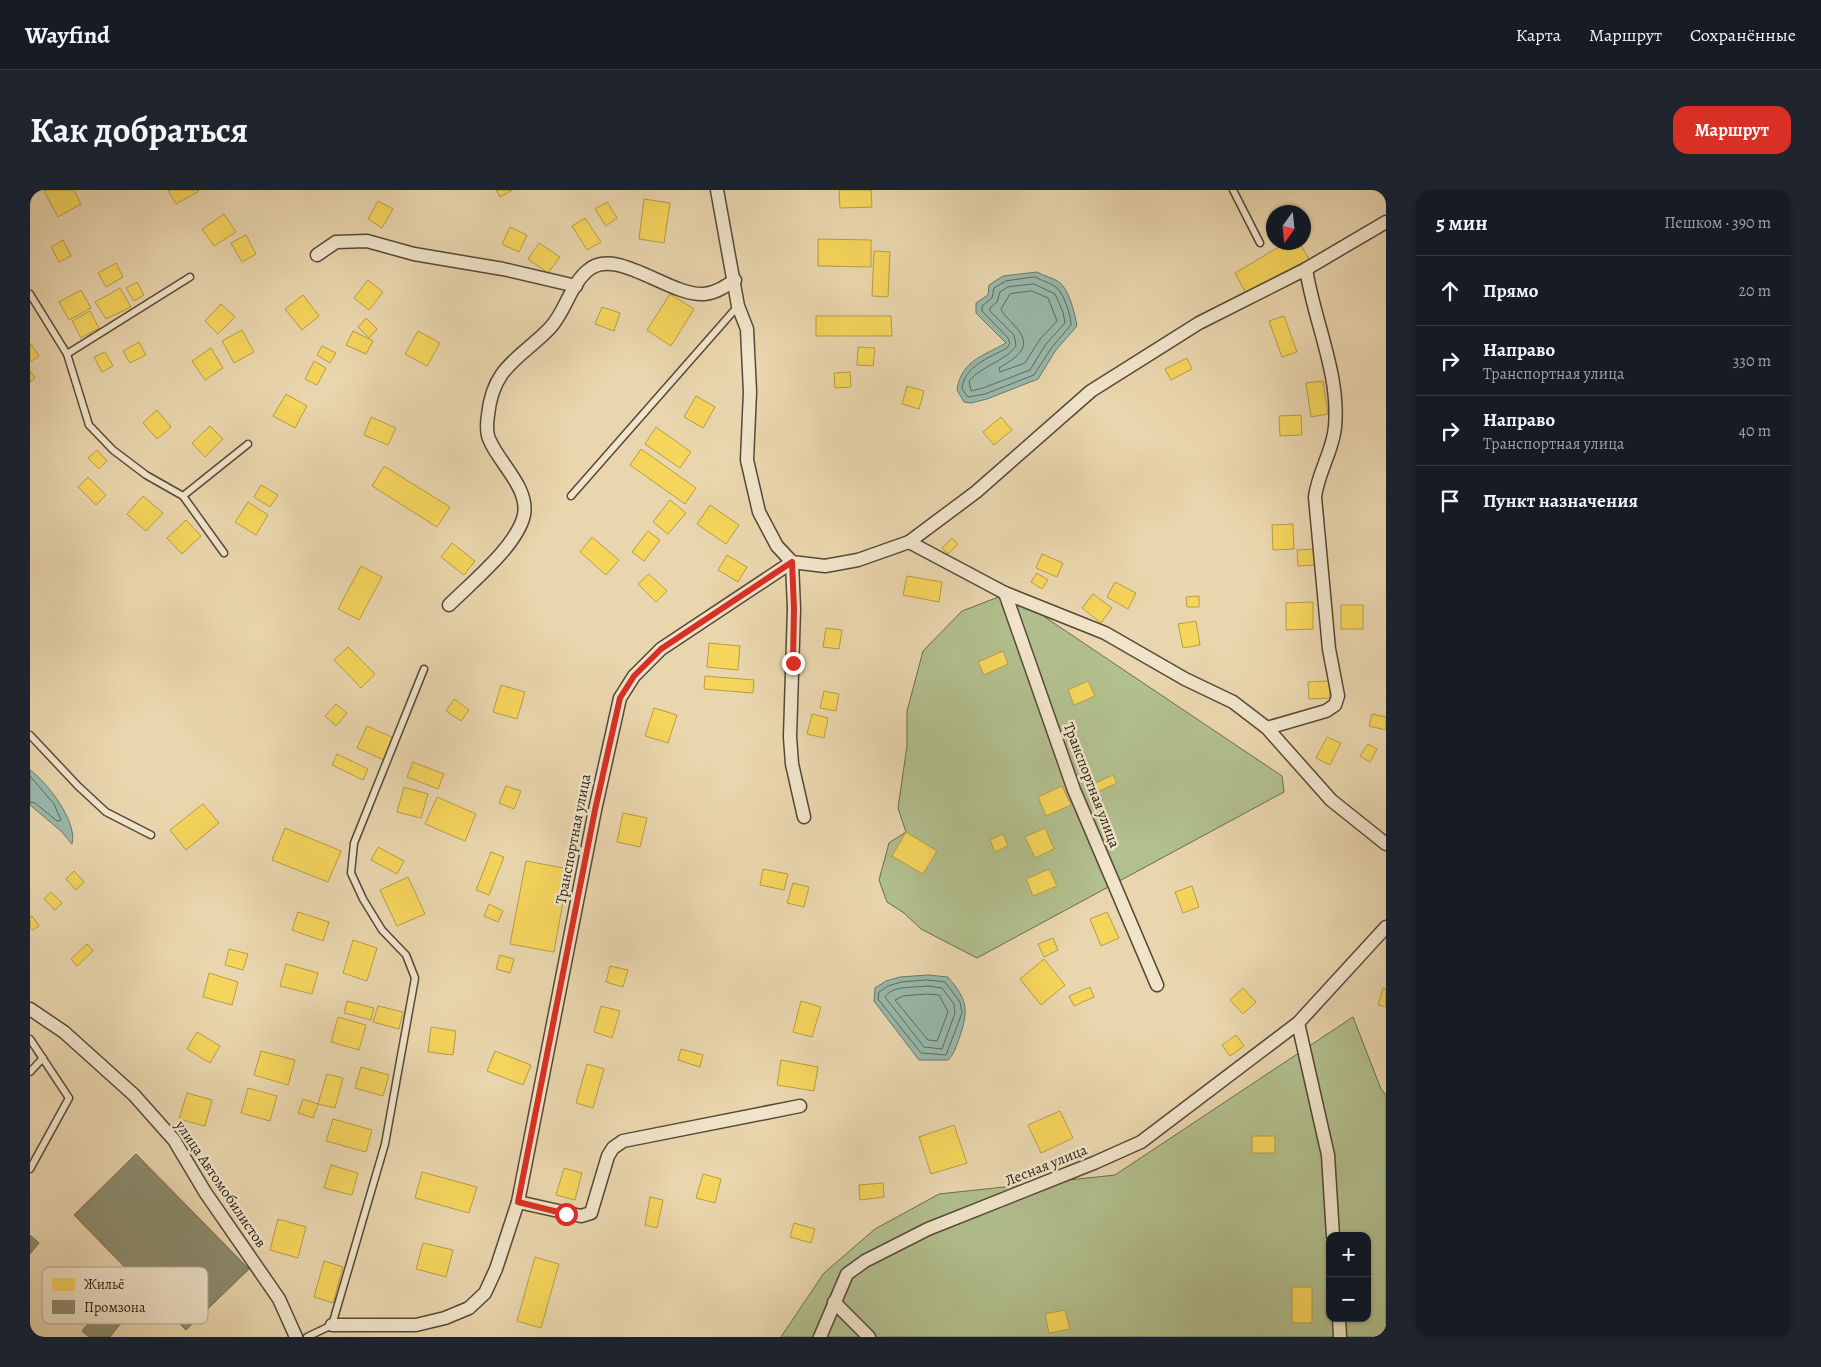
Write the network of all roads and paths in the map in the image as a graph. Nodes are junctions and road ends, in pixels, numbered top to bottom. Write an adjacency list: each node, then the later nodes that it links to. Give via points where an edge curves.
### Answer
1 (717, 190): 8 (street)
2 (1232, 190): 4 (lane)
3 (1386, 222): 6 (street)
4 (1260, 243)
5 (317, 255): 9 (street, via 336,242 367,240 414,254 503,269)
6 (1306, 269): 16 (street, via 1199,323 1091,392 976,492); 22 (street, via 1330,368 1335,404 1335,429 1317,480 1315,497 1329,649 1338,696 1335,705 1326,712)
7 (190, 277): 12 (lane)
8 (735, 280): 9 (street, via 704,294 665,285 615,263 600,263 586,271); 11 (street)
9 (576, 286): 20 (street, via 550,328 513,359 490,398 488,439 520,489 524,515 507,544)
10 (30, 294): 12 (lane)
11 (738, 306): 15 (lane); 18 (street, via 747,329 750,392 747,460 759,512 777,546)
12 (67, 354): 14 (lane, via 89,425 146,475)
13 (248, 444): 14 (lane)
14 (183, 496): 17 (lane)
15 (571, 496)
16 (909, 542): 18 (street, via 858,560 825,566); 19 (street)
17 (224, 553)
18 (792, 562): 24 (street, via 794,609 790,737 792,764); 36 (street, Транспортная улица, via 661,649 634,676 620,698)
19 (1004, 593): 22 (street, via 1105,633 1185,679 1233,702); 28 (street, Транспортная улица, via 1074,790)
20 (449, 605)
21 (424, 668): 40 (lane, via 354,843 351,872 363,899 382,930 406,955 415,978 385,1144)
22 (1267, 728): 26 (street, via 1331,800)
23 (30, 735): 25 (lane, via 106,812)
24 (804, 817)
25 (151, 835)
26 (1386, 844)
27 (1386, 927): 30 (street, Лесная улица)
28 (1157, 985)
29 (30, 1009): 41 (street, улица Автомобилистов, via 78,1044 134,1095 174,1140 205,1192 279,1299)
30 (1298, 1023): 37 (street, via 1328,1155); 38 (street, Лесная улица, via 1141,1142 928,1230 866,1261 847,1274)
31 (30, 1039): 32 (lane)
32 (43, 1058): 33 (lane); 35 (lane, via 69,1098)
33 (30, 1072)
34 (800, 1106): 36 (street, via 622,1141 608,1156 591,1212 582,1216)
35 (30, 1169)
36 (518, 1202): 40 (street, Транспортная улица, via 485,1293 469,1308 416,1325)
37 (1334, 1232)
38 (834, 1302): 43 (street, Лесная улица); 44 (street)
39 (1339, 1322): 45 (street)
40 (332, 1325): 42 (lane)
41 (296, 1337)
42 (307, 1337)
43 (820, 1337)
44 (868, 1337)
45 (1340, 1337)

